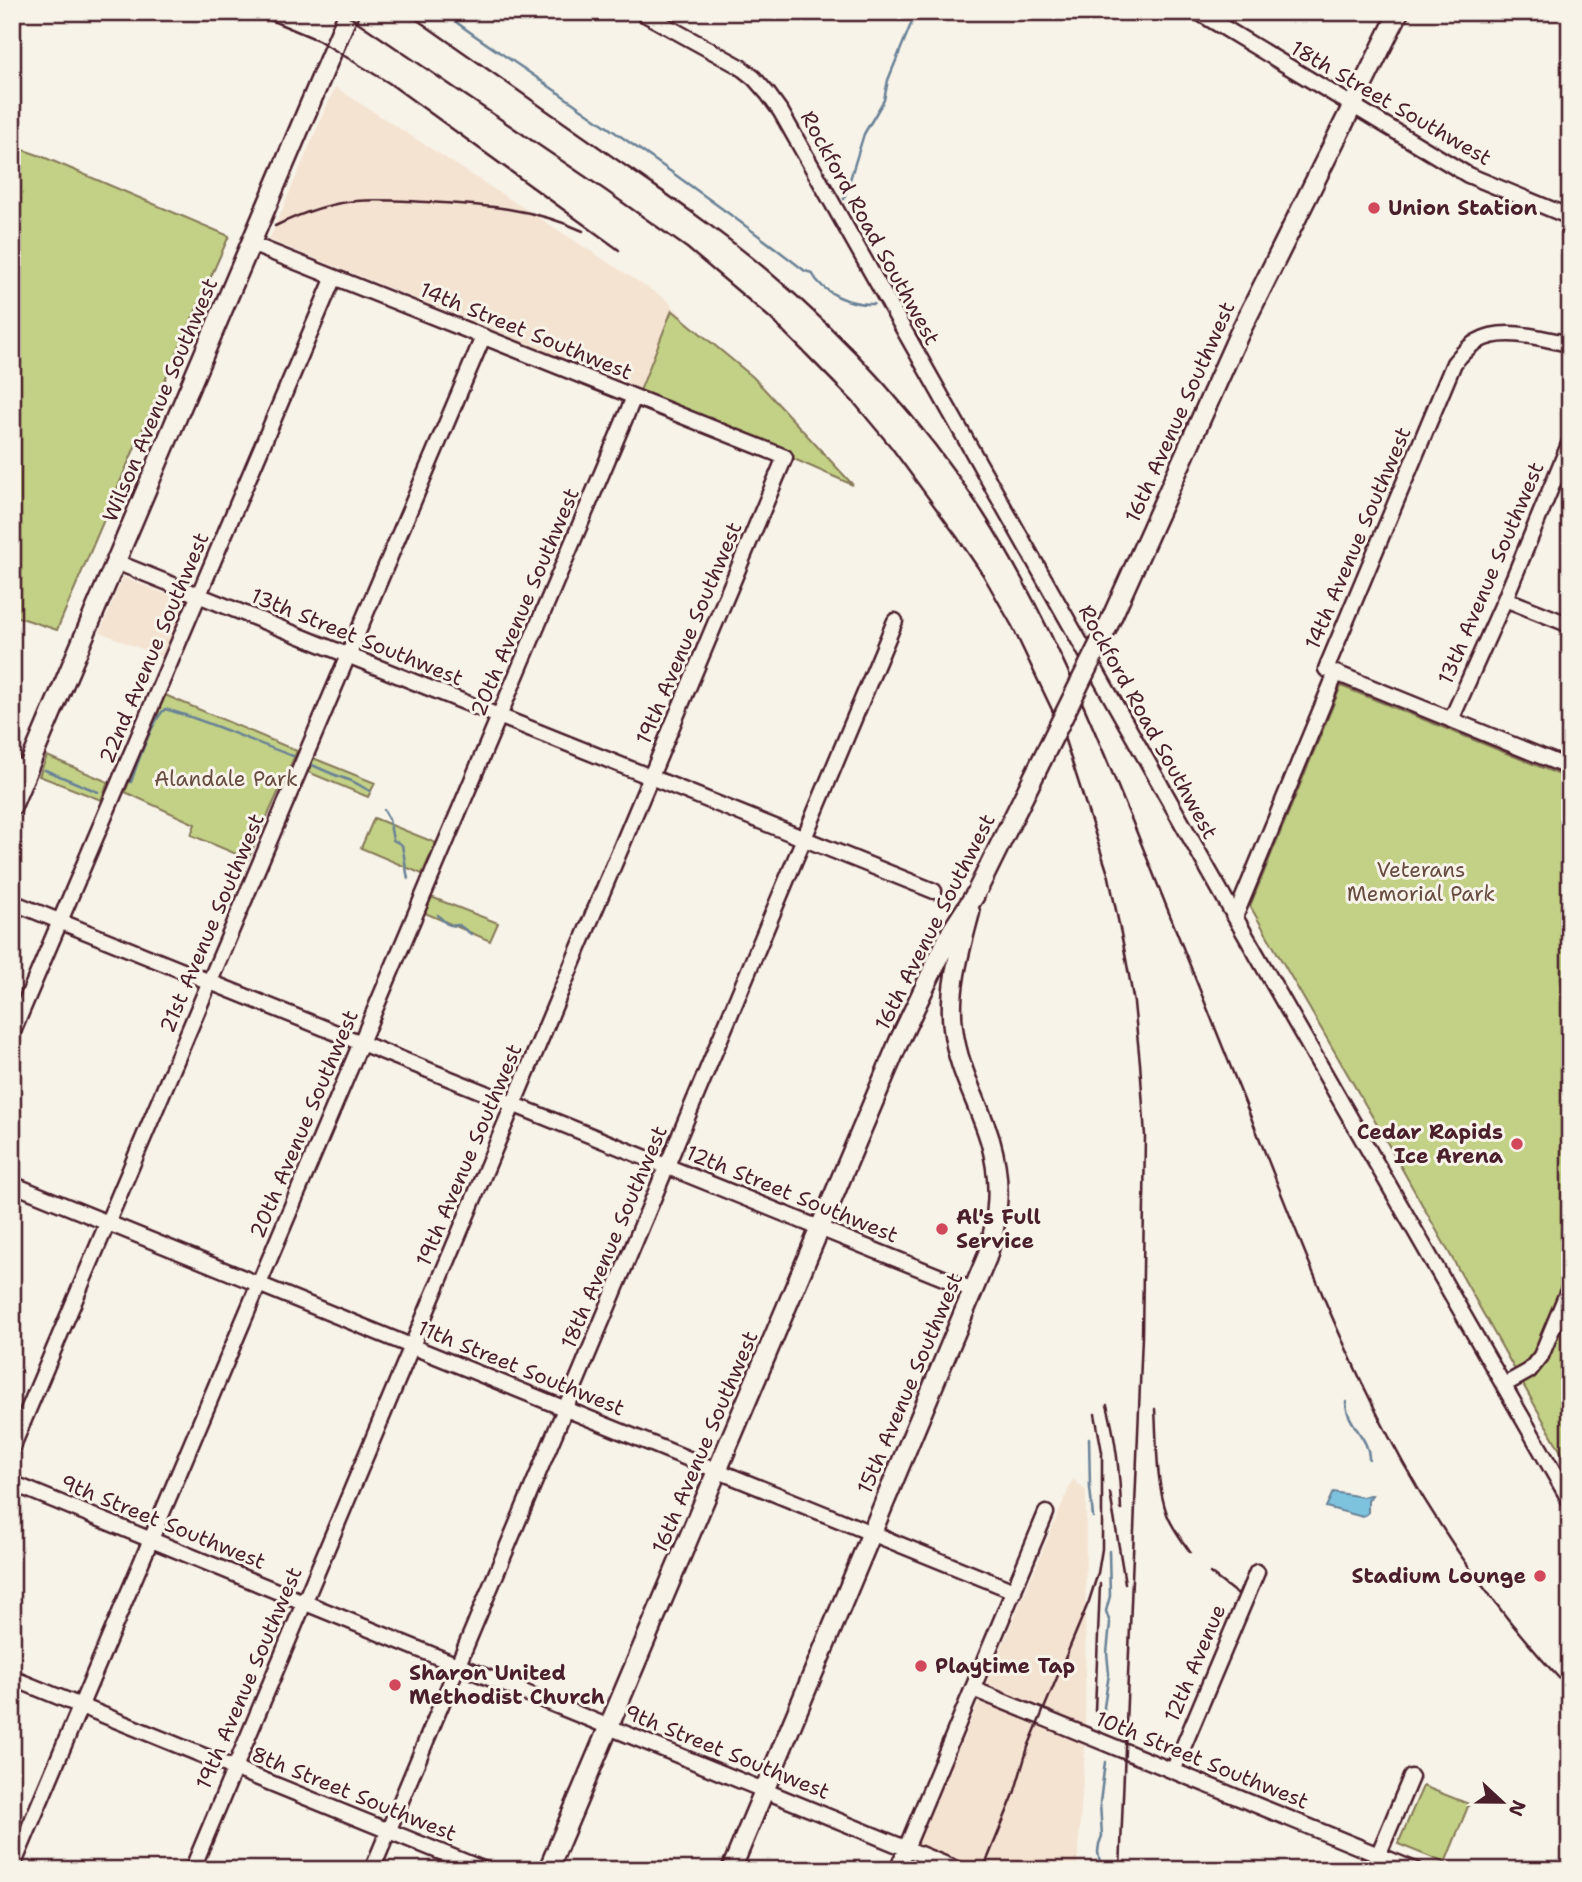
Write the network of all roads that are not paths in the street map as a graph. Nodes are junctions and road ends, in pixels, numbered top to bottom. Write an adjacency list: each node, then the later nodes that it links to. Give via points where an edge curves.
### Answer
1 (349, 12): 7 (main road, Wilson Avenue Southwest)
2 (641, 12): 31 (street, Rockford Road Southwest, via 739,66 780,112)
3 (1198, 12): 5 (street, 18th Street Southwest)
4 (1399, 12): 5 (main road, 16th Avenue Southwest)
5 (1352, 106): 6 (street, 18th Street Southwest, via 1468,175); 29 (main road, 16th Avenue Southwest, bridge, via 1239,334 1108,628)
6 (1570, 217)
7 (251, 244): 8 (street, 14th Street Southwest); 14 (main road, Wilson Avenue Southwest)
8 (334, 277): 9 (street, 14th Street Southwest); 15 (street, 22nd Avenue Southwest)
9 (483, 337): 11 (street, 14th Street Southwest); 19 (street, 21st Avenue Southwest)
10 (1570, 344): 20 (street, 14th Avenue Southwest, via 1498,334 1479,340 1454,363 1326,669)
11 (634, 397): 13 (street, 14th Street Southwest); 21 (street, 20th Avenue Southwest)
12 (1570, 442): 16 (street, 13th Avenue Southwest)
13 (785, 457): 25 (street, 19th Avenue Southwest)
14 (116, 562): 15 (street, 13th Street Southwest); 23 (main road, Wilson Avenue Southwest)
15 (199, 596): 19 (street, 13th Street Southwest); 32 (street, 22nd Avenue Southwest)
16 (1505, 598): 18 (street); 22 (street, 13th Avenue Southwest)
17 (895, 621): 27 (street, 18th Avenue Southwest)
18 (1570, 625)
19 (348, 656): 21 (street, 13th Street Southwest); 33 (street, 21st Avenue Southwest)
20 (1336, 673): 22 (street); 31 (street, 14th Avenue Southwest)
21 (499, 716): 25 (street, 13th Street Southwest); 35 (street, 20th Avenue Southwest)
22 (1451, 720): 24 (street)
23 (20, 767): 26 (main road, Wilson Avenue Southwest)
24 (1570, 768)
25 (651, 777): 27 (street, 13th Street Southwest); 36 (street, 19th Avenue Southwest)
26 (12, 806)
27 (804, 839): 28 (street, 13th Street Southwest); 37 (street, 18th Avenue Southwest)
28 (934, 891)
29 (976, 892): 40 (main road, 16th Avenue Southwest, via 951,932 900,1039); 43 (main road, 15th Avenue Southwest, via 952,987 953,1027 960,1064 990,1141 999,1201 988,1257)
30 (12, 902): 32 (street, 12th Street Southwest)
31 (1235, 917): 45 (street, Rockford Road Southwest)
32 (60, 921): 33 (street, 12th Street Southwest); 34 (street, 22nd Avenue Southwest)
33 (210, 982): 35 (street, 12th Street Southwest); 39 (street, 21st Avenue Southwest)
34 (12, 1034)
35 (361, 1043): 36 (street, 12th Street Southwest); 41 (street, 20th Avenue Southwest)
36 (513, 1104): 37 (street, 12th Street Southwest); 44 (street, 19th Avenue Southwest)
37 (667, 1166): 40 (street, 12th Street Southwest); 46 (street, 18th Avenue Southwest)
38 (12, 1184): 39 (street, 11th Street Southwest)
39 (107, 1223): 41 (street, 11th Street Southwest); 47 (street, 21st Avenue Southwest)
40 (820, 1228): 43 (street, 12th Street Southwest); 48 (main road, 16th Avenue Southwest)
41 (259, 1285): 44 (street, 11th Street Southwest); 53 (street, 20th Avenue Southwest)
42 (1570, 1286): 45 (street, via 1541,1356 1529,1371)
43 (973, 1290): 52 (main road, 15th Avenue Southwest)
44 (411, 1347): 46 (street, 11th Street Southwest); 56 (street, 19th Avenue Southwest)
45 (1504, 1385): 50 (street, Rockford Road Southwest)
46 (565, 1409): 48 (street, 11th Street Southwest); 57 (street, 18th Avenue Southwest)
47 (12, 1448)
48 (717, 1471): 52 (street, 11th Street Southwest); 61 (main road, 16th Avenue Southwest)
49 (12, 1483): 53 (street, 9th Street Southwest)
50 (1570, 1501)
51 (1046, 1513): 55 (street)
52 (872, 1534): 55 (street, 11th Street Southwest); 65 (main road, 15th Avenue Southwest)
53 (151, 1540): 56 (street, 9th Street Southwest); 60 (street, 20th Avenue Southwest)
54 (1257, 1572): 63 (street, 12th Avenue)
55 (1014, 1591): 59 (street)
56 (304, 1602): 57 (street, 9th Street Southwest); 62 (street, 19th Avenue Southwest)
57 (458, 1665): 61 (street, 9th Street Southwest); 66 (street, 18th Avenue Southwest)
58 (12, 1678): 60 (street, 8th Street Southwest)
59 (973, 1689): 63 (street, 10th Street Southwest); 67 (street)
60 (81, 1706): 62 (street, 8th Street Southwest); 69 (street, 20th Avenue Southwest)
61 (609, 1727): 65 (street, 9th Street Southwest); 73 (main road, 16th Avenue Southwest)
62 (234, 1768): 66 (street, 8th Street Southwest); 70 (street, 19th Avenue Southwest)
63 (1173, 1771): 68 (street, 10th Street Southwest)
64 (1411, 1777): 68 (street)
65 (764, 1790): 67 (street, 9th Street Southwest); 74 (main road, 15th Avenue Southwest)
66 (388, 1830): 71 (street, 18th Avenue Southwest); 72 (street, 8th Street Southwest)
67 (906, 1848): 75 (street); 76 (street, 9th Street Southwest)
68 (1378, 1855): 77 (street); 78 (street, 10th Street Southwest)
69 (12, 1868)
70 (192, 1870)
71 (372, 1870)
72 (485, 1870)
73 (548, 1870)
74 (730, 1870)
75 (897, 1870)
76 (959, 1870)
77 (1372, 1870)
78 (1415, 1870)

